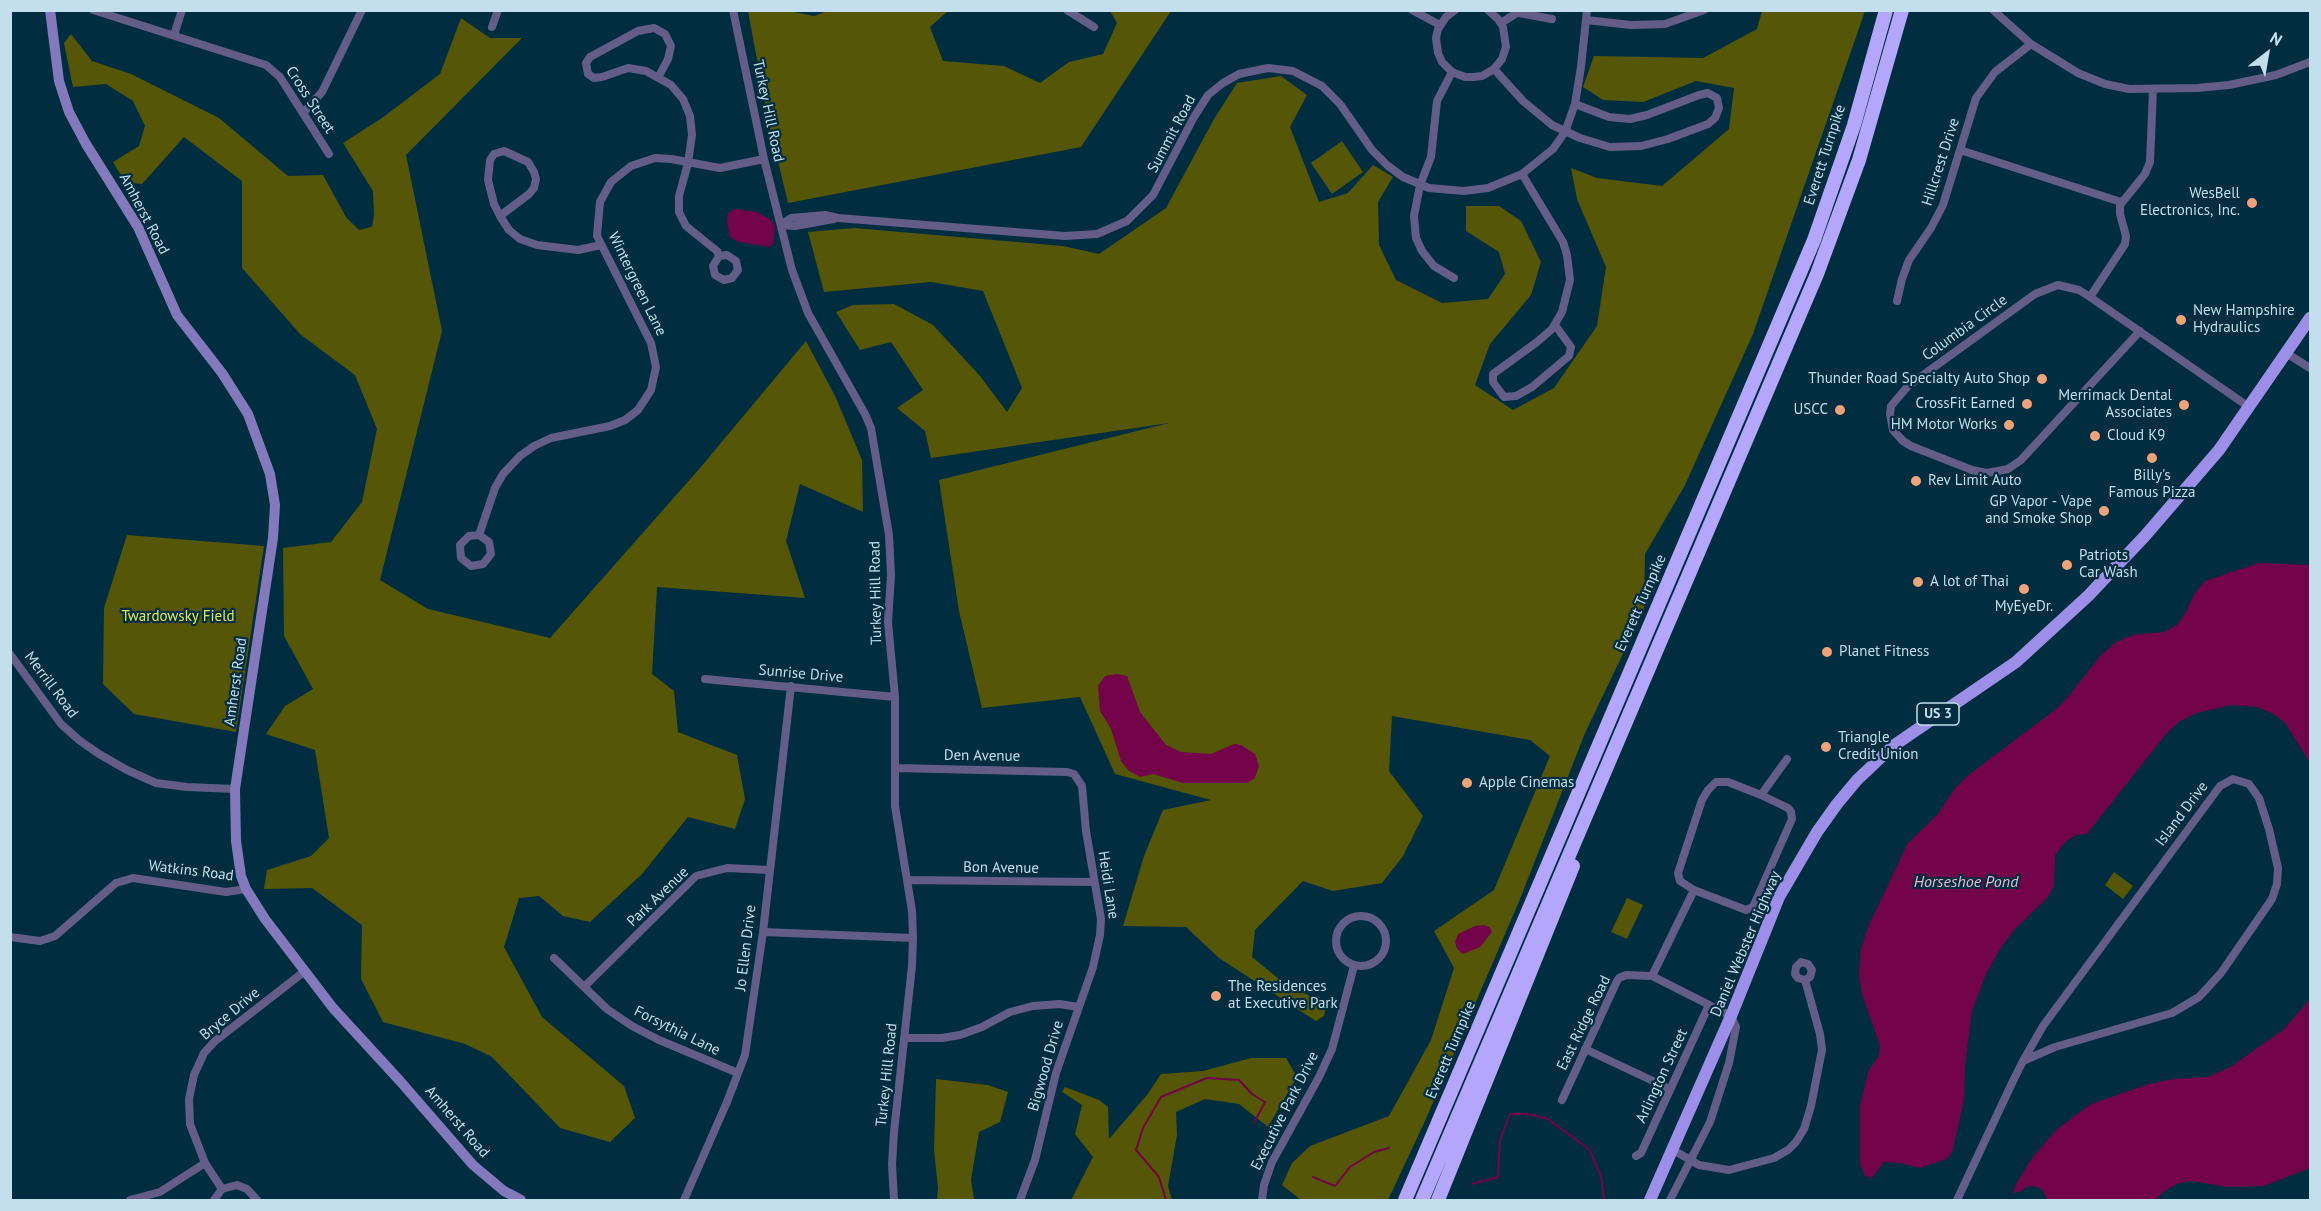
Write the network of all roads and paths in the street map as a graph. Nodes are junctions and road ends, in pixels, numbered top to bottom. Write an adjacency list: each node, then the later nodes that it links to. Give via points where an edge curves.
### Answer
1 (50, 10): 61 (street, Amherst Road, via 59,81 74,123 126,206 177,315 248,414 270,474 275,506 273,538)
2 (93, 10): 23 (street, Cross Street)
3 (182, 10): 23 (street)
4 (362, 10): 31 (street, via 322,92)
5 (498, 10): 21 (street)
6 (733, 10): 35 (street, Turkey Hill Road)
7 (1066, 10): 22 (street)
8 (1412, 10): 20 (street)
9 (1455, 10): 20 (street)
10 (1488, 10): 19 (street)
11 (1587, 10): 18 (street, Summit Road)
12 (1704, 10): 18 (street, via 1665,24)
13 (1886, 10): 100 (highway, Everett Turnpike, via 1854,125 1814,240)
14 (1902, 10): 63 (highway, Everett Turnpike, via 1859,160 1817,274)
15 (1993, 10): 24 (street)
16 (1520, 12): 17 (street); 19 (street)
17 (1552, 19)
18 (1586, 20): 30 (street, Summit Road)
19 (1501, 23): 26 (street, via 1506,48)
20 (1440, 25): 27 (street, via 1437,53)
21 (492, 27)
22 (1094, 27)
23 (174, 35): 31 (street, Cross Street, via 266,65 280,77)
24 (2031, 44): 29 (street, via 2095,81); 33 (street, Hillcrest Drive, via 1995,72 1980,91)
25 (2310, 62): 29 (street, via 2276,75 2229,85)
26 (1494, 69): 27 (street, via 1473,77); 32 (street, via 1533,110)
27 (1452, 72): 38 (street, via 1437,101 1431,156)
28 (658, 76): 28 (street, via 628,68 594,78 588,74 586,63 590,57 638,31 654,28 665,34 671,46); 36 (street, via 678,91 687,107 692,135)
29 (2153, 90): 39 (street, via 2150,162 2140,181)
30 (1575, 104): 32 (street, Summit Road); 32 (street, via 1609,117 1630,119 1708,93 1717,98 1719,108 1708,124 1641,147 1610,147)
31 (303, 113): 34 (street, Cross Street)
32 (1565, 132): 37 (street, Summit Road, via 1553,149)
33 (1960, 150): 39 (street); 46 (street, Hillcrest Drive, via 1940,213 1909,261)
34 (329, 154)
35 (764, 159): 36 (street, Wintergreen Lane, via 720,168); 41 (street, Turkey Hill Road)
36 (688, 163): 42 (street, Wintergreen Lane, via 663,158 646,160 618,175 600,202 597,228); 43 (street, via 678,203 680,216)
37 (1522, 174): 38 (street, Summit Road, via 1477,191); 48 (street, via 1557,230 1567,255 1570,280)
38 (1420, 185): 41 (street, Summit Road, via 1379,158 1322,86 1293,71 1268,68 1239,74 1208,95 1146,204 1127,220 1097,234 1065,236 825,215 791,218); 44 (street, via 1414,216 1418,244 1427,258)
39 (2121, 202): 45 (street, via 2125,244)
40 (500, 216): 40 (street, via 490,193 488,168 494,154 504,151 528,162 536,179 529,195); 42 (street, via 514,235 531,244 578,250)
41 (781, 225): 57 (street, Turkey Hill Road, via 805,306 871,428 889,535 888,622)
42 (601, 245): 53 (street, Wintergreen Lane, via 651,343 656,367 651,390 638,410 625,420 550,438 520,456 495,488)
43 (719, 256)
44 (1454, 278)
45 (2090, 297): 49 (street, Columbia Circle); 49 (street, Columbia Circle, via 2072,287 2058,285 2027,300 1900,393 1890,414 1897,435 1911,446 1980,472 2008,469)
46 (1897, 301)
47 (2310, 318): 50 (main road, Daniel Webster Highway / US 3)
48 (1554, 325): 48 (street, via 1493,374 1501,395 1510,398 1522,393 1569,356 1569,344)
49 (2140, 331): 52 (street, Columbia Circle)
50 (2286, 353): 51 (street); 52 (main road, Daniel Webster Highway / US 3)
51 (2310, 368)
52 (2249, 407): 80 (main road, Daniel Webster Highway / US 3, via 2198,475 2108,576 2056,627 2016,662 1893,746 1857,780 1817,831 1791,873)
53 (479, 535): 53 (street, Wintergreen Lane, via 466,537 459,548 463,560 471,566 483,564 491,554 489,542)
54 (10, 654): 61 (street, Merrill Road, via 61,724 99,754 156,783)
55 (705, 679): 56 (street, Sunrise Drive)
56 (791, 686): 57 (street, Sunrise Drive); 64 (street, Jo Ellen Drive)
57 (894, 697): 59 (street, Turkey Hill Road)
58 (1787, 759): 62 (street)
59 (896, 768): 60 (street, Den Avenue); 65 (street, Turkey Hill Road, via 897,822)
60 (1067, 772): 66 (street, Heidi Lane, via 1074,774 1082,786)
61 (235, 789): 67 (street, Amherst Road, via 236,841)
62 (1761, 795): 68 (street, via 1728,782 1714,783 1708,790 1677,873 1680,881); 68 (street, via 1788,808 1792,819 1753,907 1746,910)
63 (1592, 800): 101 (highway, Everett Turnpike); 102 (highway, via 1589,826)
64 (769, 870): 69 (street, Jo Ellen Drive); 77 (street, Park Avenue, via 726,868 696,876)
65 (907, 880): 66 (street, Bon Avenue); 71 (street, Turkey Hill Road)
66 (1094, 882): 79 (street, Heidi Lane, via 1100,935)
67 (246, 889): 70 (street, Watkins Road, via 226,892 133,878 117,883 55,936 40,941); 74 (street, Amherst Road)
68 (1694, 890): 75 (street)
69 (763, 932): 71 (street); 84 (street, Jo Ellen Drive, via 749,1033)
70 (10, 937)
71 (913, 938): 81 (street, Turkey Hill Road)
72 (554, 958): 77 (street, Forsythia Lane)
73 (1354, 966): 73 (street, via 1374,963 1385,949 1383,929 1367,917 1351,918 1336,934 1339,954); 99 (street, Executive Park Drive, via 1332,1048 1272,1162)
74 (304, 971): 90 (street, Bryce Drive, via 215,1041 200,1060 191,1083 188,1107 190,1124); 92 (street, Amherst Road, via 473,1165)
75 (1652, 976): 78 (street); 82 (street, East Ridge Road, via 1630,974 1619,978)
76 (1805, 980): 89 (street, via 1822,1050 1811,1106 1796,1142 1774,1158 1730,1170)
77 (584, 987): 84 (street, Forsythia Lane, via 632,1026)
78 (1709, 1005): 80 (street); 85 (street, Arlington Street)
79 (1078, 1007): 81 (street, Bigwood Drive, via 1033,1006 960,1035); 98 (street, Bigwood Drive)
80 (1731, 1016): 87 (main road, Daniel Webster Highway / US 3); 89 (street, via 1736,1034 1729,1063 1710,1122)
81 (905, 1038): 97 (street, Turkey Hill Road, via 892,1154)
82 (1585, 1049): 85 (street); 86 (street, East Ridge Road)
83 (2023, 1061): 83 (street, Island Drive, via 2090,960 2215,792 2233,779 2249,784 2259,798 2269,829 2278,868 2277,884 2272,899 2221,973 2199,997 2172,1013 2055,1047); 105 (street, Island Drive)
84 (738, 1073): 96 (street, Jo Ellen Drive)
85 (1670, 1089): 88 (street, Arlington Street, via 1641,1153)
86 (1562, 1100)
87 (1673, 1150): 89 (street); 103 (main road, Daniel Webster Highway / US 3)
88 (1636, 1156)
89 (1692, 1161): 104 (street)
90 (205, 1163): 91 (street, Bryce Drive); 93 (street, via 160,1192)
91 (222, 1189): 94 (street); 95 (street, via 240,1186)
92 (513, 1199)
93 (129, 1200)
94 (214, 1200)
95 (256, 1200)
96 (684, 1200)
97 (894, 1200)
98 (1020, 1200)
99 (1262, 1200)
100 (1405, 1200)
101 (1422, 1200)
102 (1438, 1200)
103 (1650, 1200)
104 (1670, 1200)
105 (1957, 1200)

